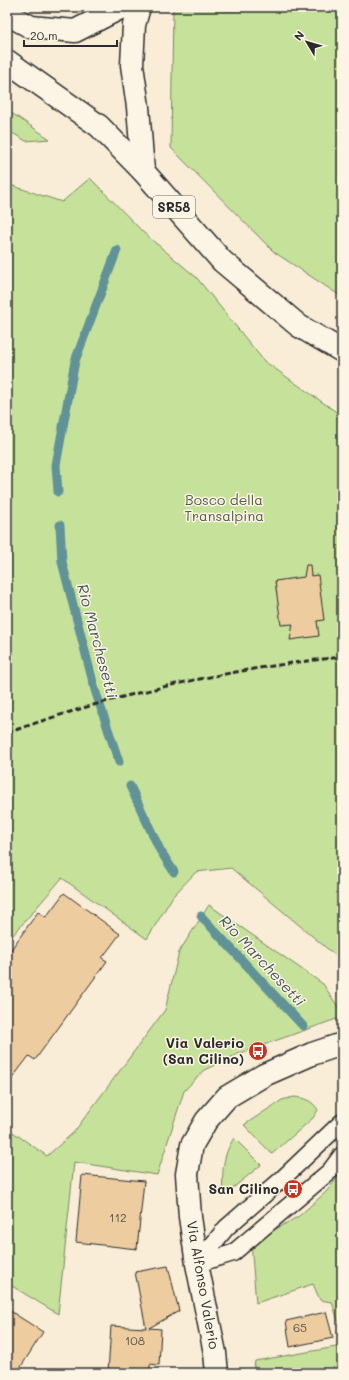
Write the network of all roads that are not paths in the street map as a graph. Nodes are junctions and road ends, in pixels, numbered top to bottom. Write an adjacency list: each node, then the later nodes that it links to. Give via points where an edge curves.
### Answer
1 (122, 7): 3 (main road, via 74,31 31,27)
2 (139, 7): 5 (main road, via 134,25 132,65)
3 (7, 14)
4 (7, 61): 5 (main road, SR58, via 99,126)
5 (143, 171): 6 (main road, SR58, via 222,261 299,326)
6 (342, 351)
7 (342, 1044): 10 (main road, Via Alfonso Valerio, via 264,1075 227,1097 206,1121 192,1145 187,1174)
8 (342, 1122): 10 (lane, via 282,1180 226,1228)
9 (342, 1156): 10 (lane, via 330,1171 233,1253)
10 (197, 1264): 11 (main road, Via Alfonso Valerio, via 210,1321)
11 (217, 1373)

